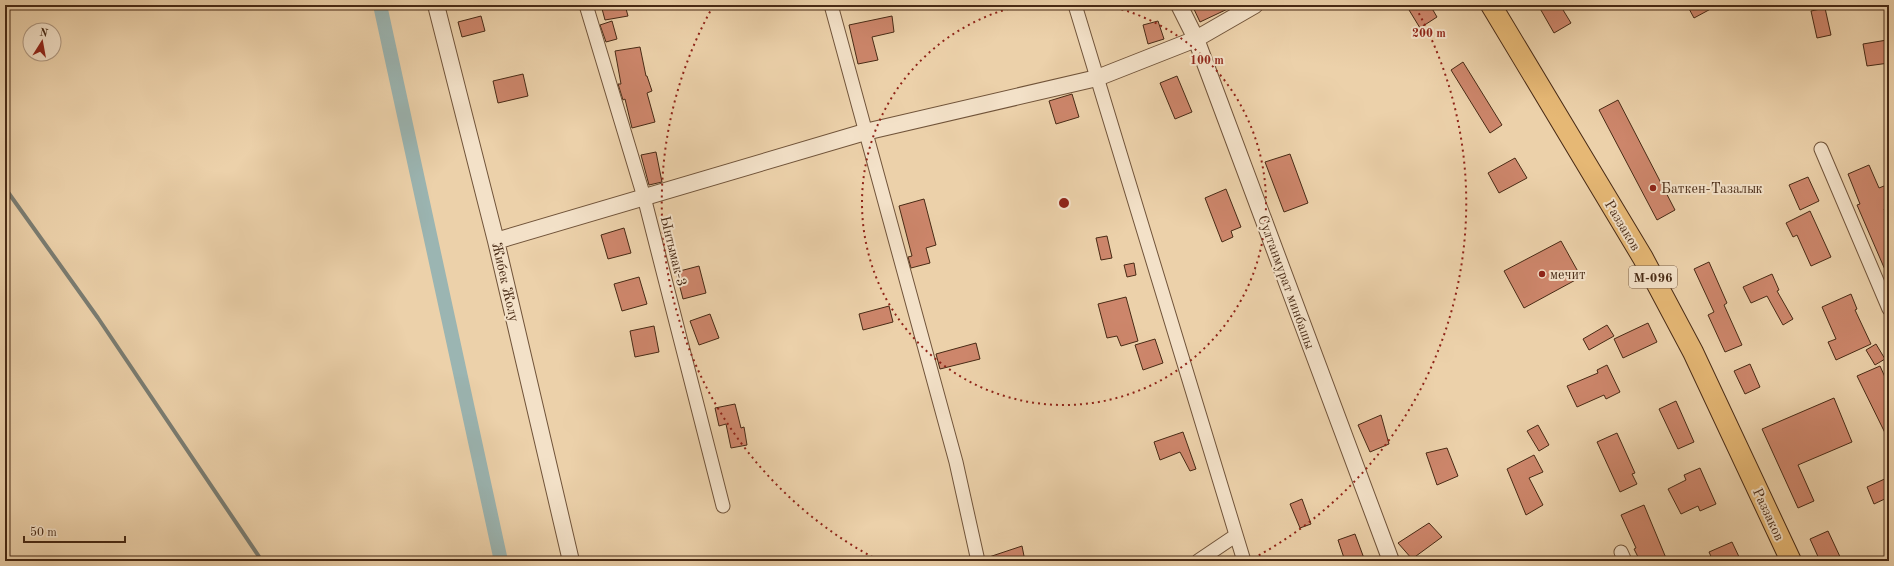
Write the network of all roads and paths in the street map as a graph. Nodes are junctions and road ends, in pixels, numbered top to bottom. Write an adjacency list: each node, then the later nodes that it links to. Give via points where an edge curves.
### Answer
1 (436, 5): 13 (street, Жибек Жолу)
2 (586, 5): 12 (street, Ынтымак-3)
3 (830, 5): 10 (street)
4 (1075, 5): 9 (street)
5 (1180, 5): 8 (street, Султанмурат минбашы)
6 (1255, 5): 8 (street)
7 (1491, 5): 22 (main road, Раззаков / М-096, via 1643,258 1693,352)
8 (1196, 39): 9 (street); 21 (street, Султанмурат минбашы)
9 (1097, 78): 10 (street); 16 (street)
10 (865, 132): 12 (street); 18 (street, via 956,462)
11 (1821, 149): 14 (street)
12 (644, 197): 13 (street); 15 (street, Ынтымак-3)
13 (496, 241): 17 (street, Жибек Жолу)
14 (1889, 309)
15 (723, 506)
16 (1236, 536): 19 (street); 20 (street)
17 (572, 561)
18 (978, 561)
19 (1198, 561)
20 (1244, 561)
21 (1391, 561)
22 (1791, 561)

